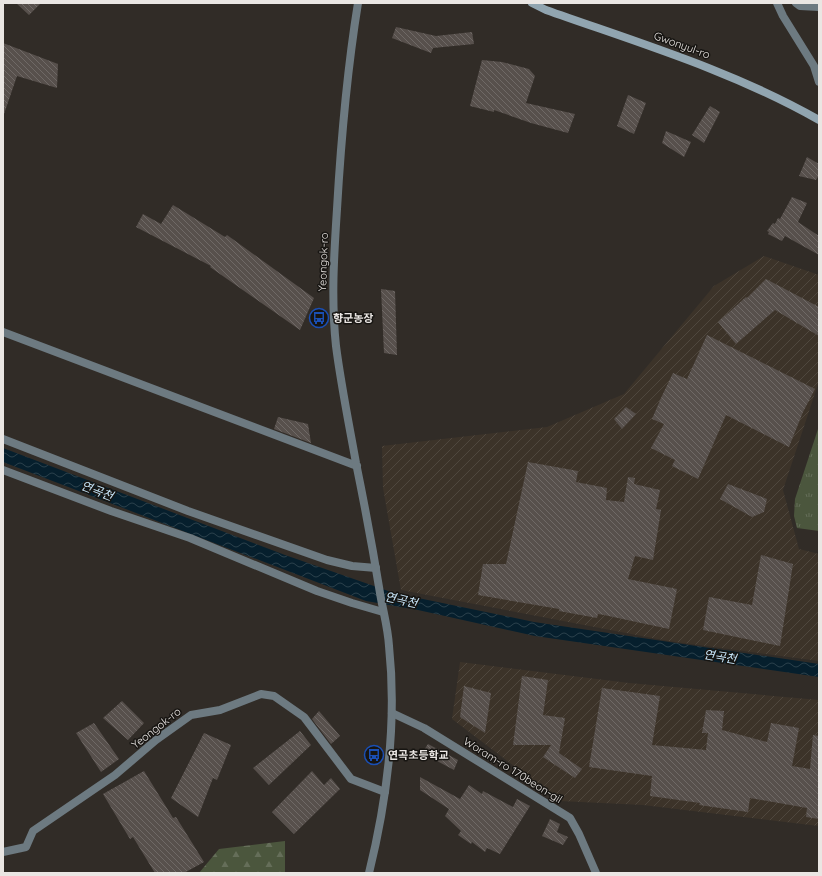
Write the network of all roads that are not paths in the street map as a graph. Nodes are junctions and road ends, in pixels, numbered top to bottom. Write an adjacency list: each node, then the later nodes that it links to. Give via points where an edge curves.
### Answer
1 (358, 3): 10 (street, Yeongok-ro, via 342,124 333,308 342,393)
2 (532, 3): 7 (main road, Gwonyul-ro, via 704,65 777,97)
3 (777, 3): 6 (street, via 814,66)
4 (796, 3): 5 (street, via 800,6)
5 (819, 7)
6 (819, 82)
7 (819, 120)
8 (3, 332): 10 (street)
9 (3, 439): 12 (street, via 188,511 327,560)
10 (357, 466): 12 (street, Yeongok-ro)
11 (3, 470): 13 (street, via 190,538 317,591)
12 (376, 568): 13 (street, Yeongok-ro)
13 (383, 612): 14 (street, via 389,645)
14 (392, 713): 15 (street); 18 (street, Woram-ro 170beon-gil, via 424,728 570,818)
15 (385, 792): 16 (street, Yeongok-ro, via 351,779 304,717 274,696 261,694 220,710 191,715 156,740 115,775 33,831 26,847); 17 (street)
16 (3, 852)
17 (369, 873)
18 (596, 873)

